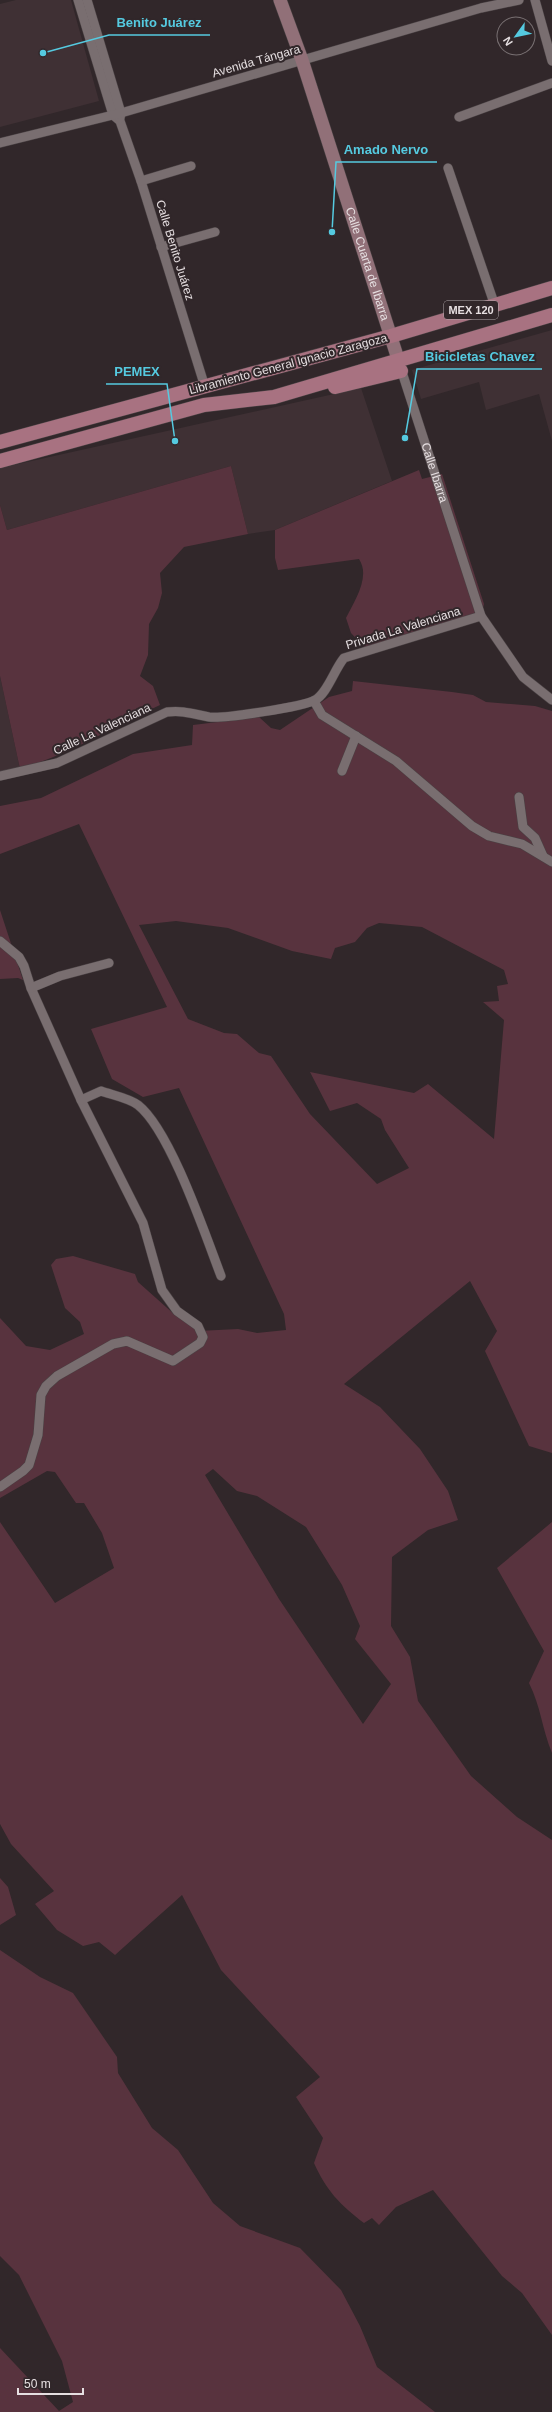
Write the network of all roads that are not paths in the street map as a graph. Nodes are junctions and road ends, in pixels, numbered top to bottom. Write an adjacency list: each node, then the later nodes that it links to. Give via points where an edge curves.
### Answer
1 (78, 0): 10 (street, Calle Benito Juárez)
2 (87, 0): 10 (street, Calle Benito Juárez)
3 (280, 0): 7 (street, Calle Cuarta de Ibarra)
4 (519, 0): 6 (street, Avenida Tángara)
5 (534, 0): 8 (street)
6 (480, 4): 7 (street, Avenida Tángara)
7 (302, 60): 10 (street, Avenida Tángara); 21 (street, Calle Cuarta de Ibarra)
8 (552, 61)
9 (552, 83): 11 (street)
10 (118, 116): 12 (street, Avenida Tángara); 15 (street, Calle Benito Juárez)
11 (460, 117)
12 (0, 143)
13 (192, 166): 15 (street)
14 (448, 168): 19 (street)
15 (141, 181): 17 (street, Calle Benito Juárez)
16 (215, 232): 17 (street)
17 (161, 247): 23 (street, Calle Benito Juárez)
18 (552, 288): 19 (main road, Libramiento General Ignacio Zaragoza / MEX 120)
19 (494, 303): 21 (main road, Libramiento General Ignacio Zaragoza / MEX 120)
20 (552, 315): 22 (main road, Libramiento General Ignacio Zaragoza / MEX 120)
21 (390, 333): 22 (street, Calle Ibarra); 23 (main road, Libramiento General Ignacio Zaragoza / MEX 120)
22 (400, 365): 25 (main road, Libramiento General Ignacio Zaragoza / MEX 120, via 274,397 204,404); 26 (street, Calle Ibarra)
23 (205, 387): 24 (main road, Libramiento General Ignacio Zaragoza / MEX 120)
24 (0, 442)
25 (0, 461)
26 (481, 616): 27 (street, Calle Ibarra, via 522,677); 28 (street, Privada La Valenciana, via 344,658 331,677 326,690)
27 (552, 700)
28 (314, 701): 29 (street, via 322,715); 31 (street, Calle La Valenciana, via 266,712 210,717 181,710 167,712 57,763)
29 (356, 736): 30 (street); 33 (street, via 396,761 477,829 489,836 522,844)
30 (342, 771)
31 (0, 776)
32 (519, 797): 33 (street, via 523,827 535,838)
33 (543, 856): 34 (street)
34 (552, 862)
35 (0, 940): 37 (street, via 19,957)
36 (109, 963): 37 (street, via 60,976)
37 (31, 988): 38 (street)
38 (81, 1100): 39 (street, via 101,1091 137,1104 152,1118 184,1183); 40 (street, via 142,1223 162,1290 177,1312 198,1326 203,1337 200,1343 174,1361 127,1341 113,1344 57,1376 41,1395 38,1435 29,1465)
39 (221, 1276)
40 (0, 1487)

